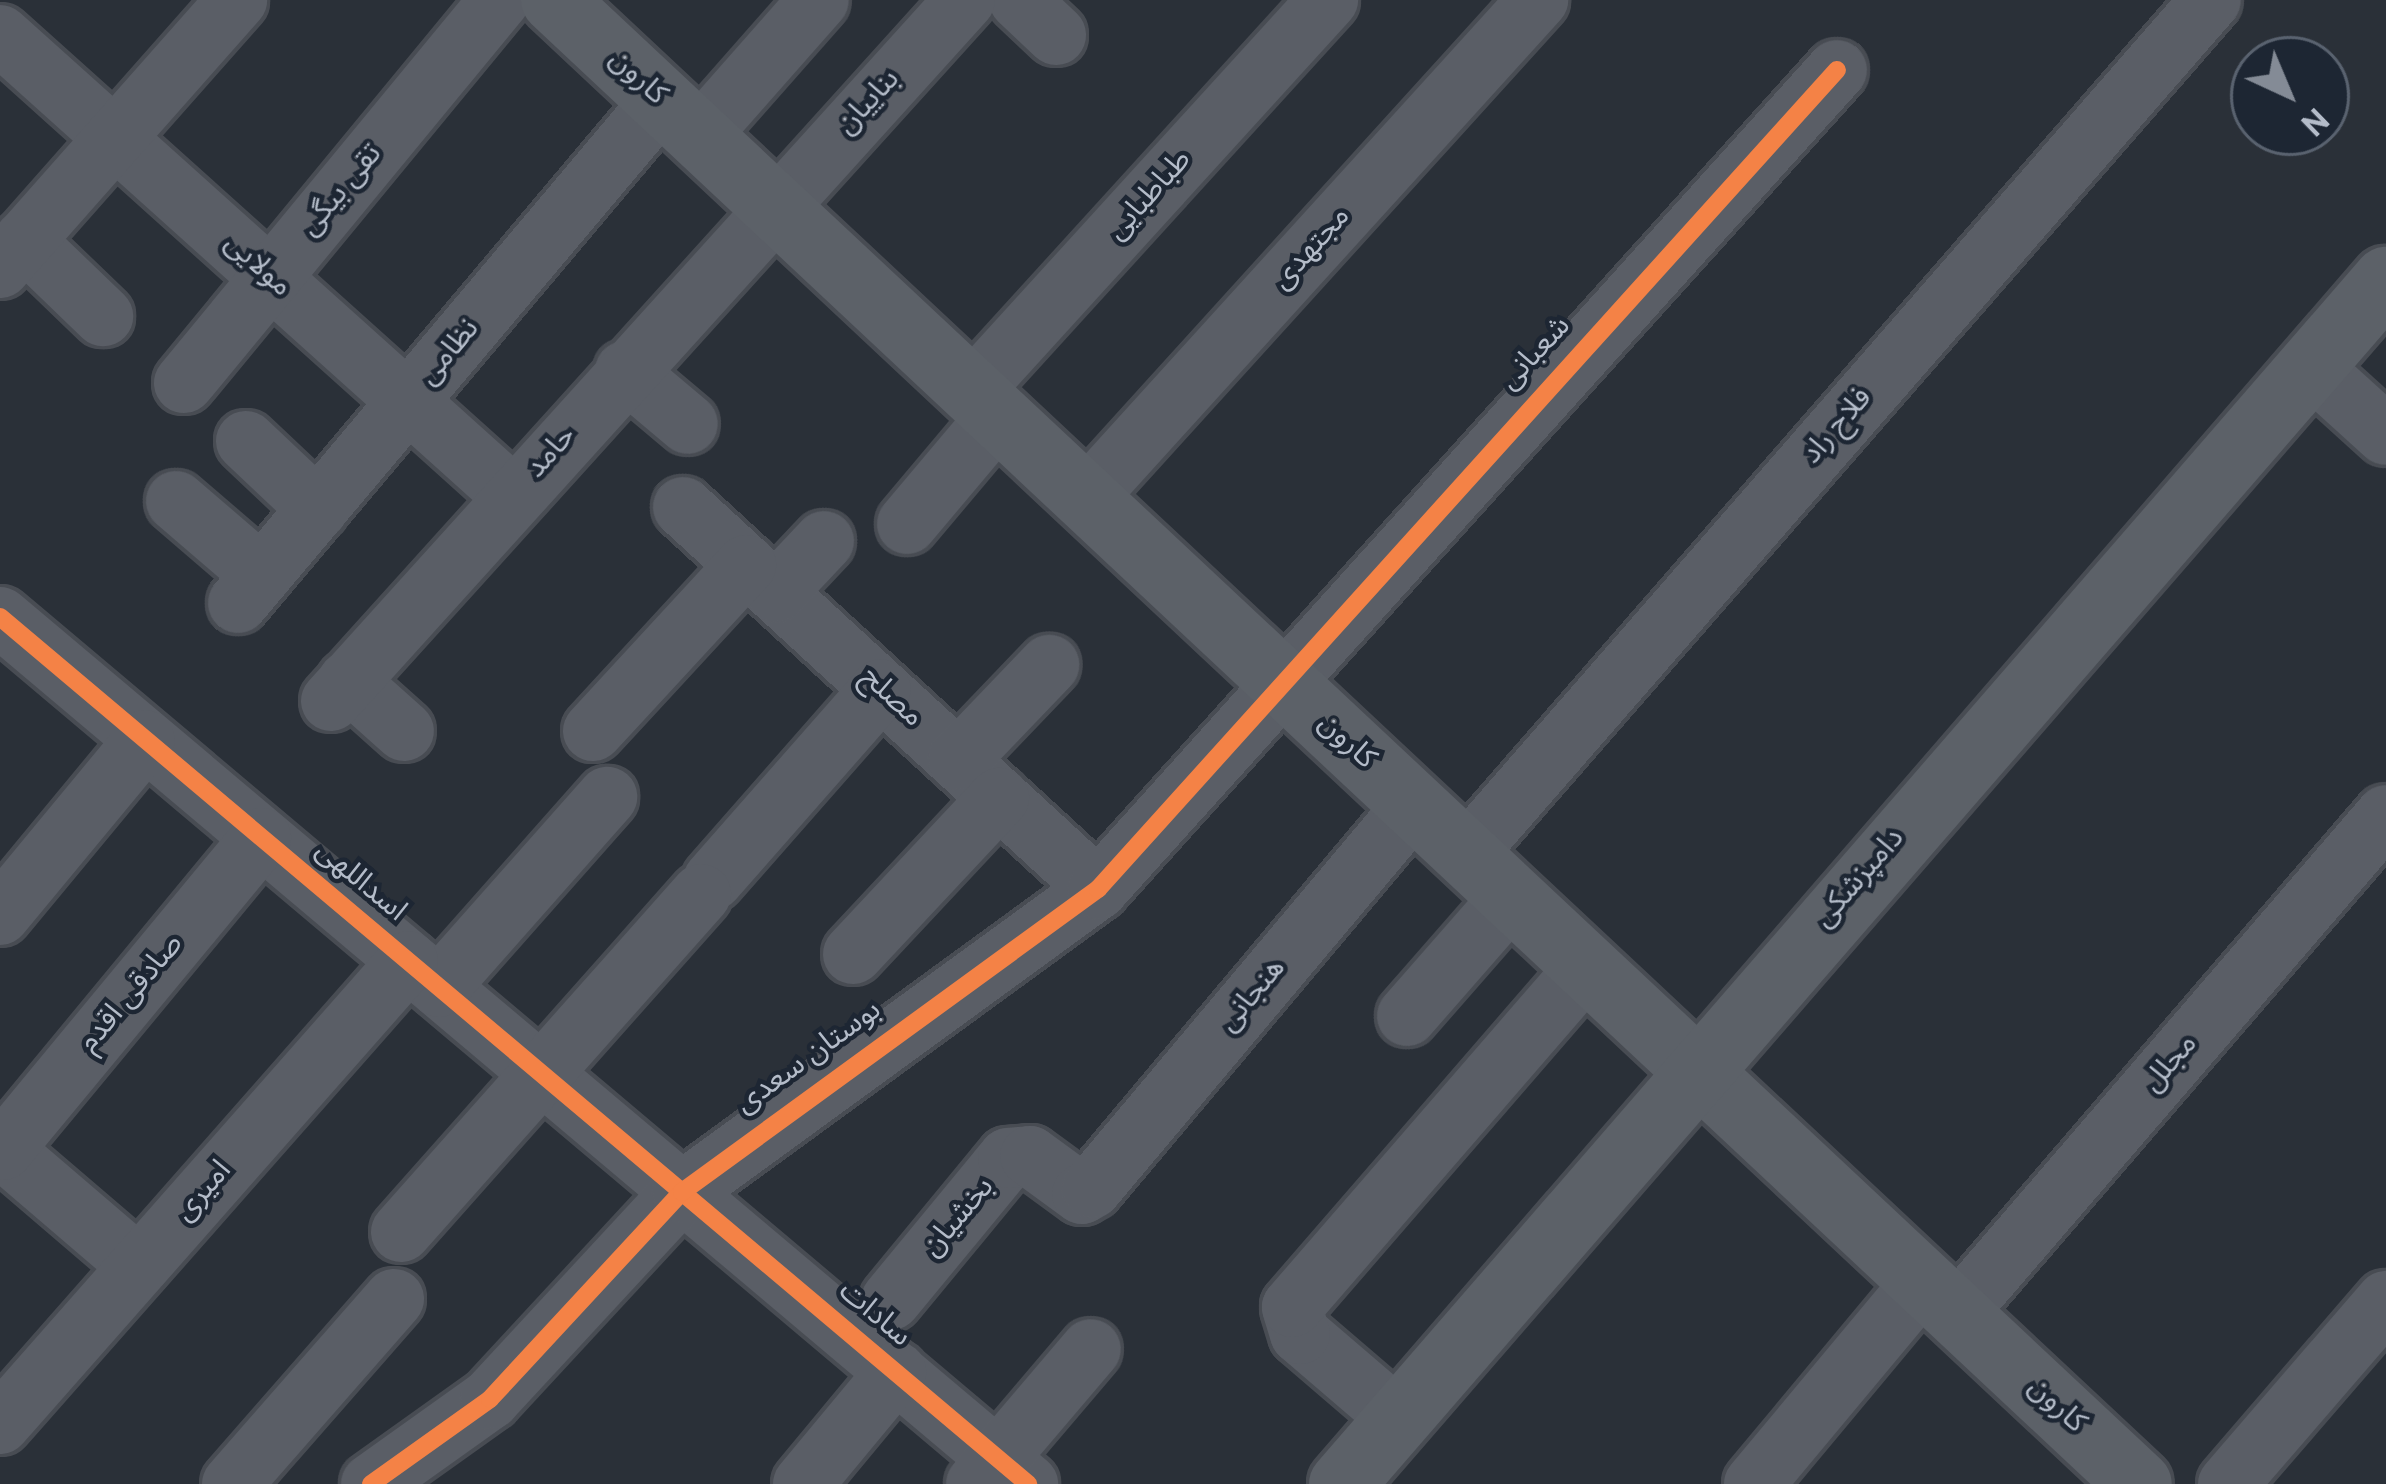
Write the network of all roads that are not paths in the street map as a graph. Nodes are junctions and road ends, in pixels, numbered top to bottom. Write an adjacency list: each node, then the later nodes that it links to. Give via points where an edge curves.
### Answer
1 (237, 0): 12 (street)
2 (500, 0): 15 (street, تقی بیگی)
3 (554, 0): 11 (main road, کارون)
4 (819, 0): 11 (street, نظامی)
5 (965, 0): 13 (street, بناییان)
6 (1328, 0): 22 (street, طباطبایی)
7 (1538, 0): 27 (street, مجتهدی)
8 (2211, 0): 46 (street, فلاح راد)
9 (36, 47): 12 (street, مولایی)
10 (1837, 70): 36 (street, شعبانی)
11 (680, 119): 13 (main road, کارون); 21 (street, نظامی)
12 (115, 138): 14 (street); 15 (street, مولایی)
13 (773, 206): 19 (street, حامد); 22 (main road, کارون)
14 (12, 254): 17 (street)
15 (271, 278): 20 (street, تقی بیگی); 21 (street, مولایی)
16 (2386, 280): 18 (main road, دامپزشکی)
17 (103, 316)
18 (2311, 367): 24 (street); 53 (main road, دامپزشکی)
19 (625, 371): 23 (street); 26 (street, حامد)
20 (184, 383)
21 (409, 403): 26 (street, مولایی); 30 (street, نظامی)
22 (985, 404): 27 (main road, کارون); 31 (street, طباطبایی)
23 (688, 424)
24 (2386, 435)
25 (246, 441): 30 (street)
26 (513, 496): 38 (street, حامد, via 339,691)
27 (1086, 498): 36 (main road, کارون)
28 (176, 502): 30 (street, نظامی, via 250,589)
29 (683, 507): 33 (street, مصلح)
30 (318, 509)
31 (908, 524)
32 (824, 542): 33 (street)
33 (761, 578): 37 (street, مصلح); 39 (street)
34 (5, 632): 40 (street, اسداللهی)
35 (1049, 665): 41 (street)
36 (1278, 679): 43 (main road, کارون); 47 (street, بوستان سعدی)
37 (881, 689): 41 (street, مصلح); 54 (street)
38 (404, 731)
39 (592, 731)
40 (145, 740): 45 (street, اسداللهی); 48 (street)
41 (979, 779): 47 (street, مصلح); 49 (street)
42 (607, 797): 51 (street, امیری)
43 (1414, 805): 46 (main road, کارون); 56 (street, هنجانی)
44 (2386, 815): 60 (street, مجلل)
45 (261, 838): 51 (street, اسداللهی); 55 (street, صادقی اقدم)
46 (1488, 875): 50 (main road, کارون); 52 (street, فلاح راد)
47 (1098, 889): 57 (street, بوستان سعدی)
48 (0, 915)
49 (853, 954)
50 (1587, 967): 53 (main road, کارون); 66 (street, via 1290,1321)
51 (423, 974): 54 (street, اسداللهی); 59 (street, امیری)
52 (1407, 1016)
53 (1693, 1066): 60 (main road, کارون); 66 (main road, دامپزشکی)
54 (541, 1073): 57 (street, اسداللهی); 58 (street)
55 (2, 1148): 59 (street)
56 (1092, 1188): 62 (street, بخشیان, via 1082,1194 1030,1156 1008,1158)
57 (682, 1192): 65 (street, سادات); 70 (street, بوستان سعدی, via 490,1399)
58 (400, 1232)
59 (139, 1266): 67 (street, امیری)
60 (1940, 1297): 73 (street, مجلل); 74 (main road, کارون)
61 (394, 1299): 69 (street)
62 (891, 1300)
63 (2386, 1301): 75 (street)
64 (1091, 1349): 68 (street)
65 (896, 1372): 68 (street, سادات); 71 (street)
66 (1398, 1418): 72 (main road, دامپزشکی)
67 (0, 1424)
68 (1001, 1476)
69 (232, 1484)
70 (370, 1484)
71 (803, 1484)
72 (1342, 1484)
73 (1754, 1484)
74 (2139, 1484)
75 (2228, 1484)

